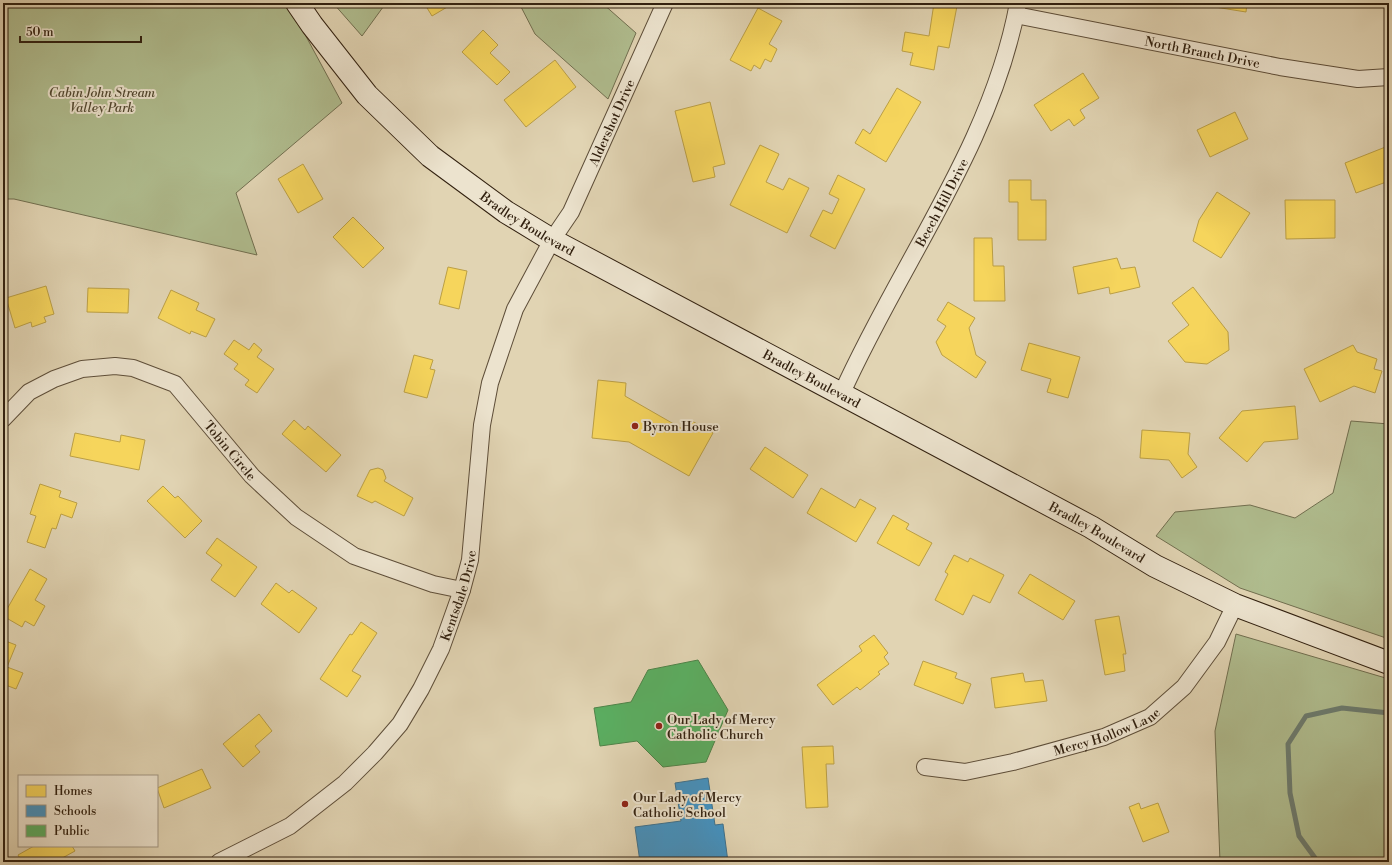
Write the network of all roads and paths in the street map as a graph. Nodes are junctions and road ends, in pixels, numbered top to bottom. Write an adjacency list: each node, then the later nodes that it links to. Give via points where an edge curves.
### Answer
1 (297, 3): 5 (main road, Bradley Boulevard, via 367,95 430,156 506,212)
2 (665, 3): 5 (street, Aldershot Drive, via 570,212)
3 (1017, 9): 4 (street, North Branch Drive, via 1280,67 1358,78); 6 (street, Beech Hill Drive, via 996,86 979,130 861,351)
4 (1389, 77)
5 (552, 240): 6 (main road, Bradley Boulevard); 8 (street, Kentsdale Drive, via 515,309 490,383 482,425 470,560)
6 (842, 394): 9 (main road, Bradley Boulevard, via 1091,527 1155,566)
7 (3, 419): 8 (street, Tobin Circle, via 29,392 82,369 115,366 133,368 176,384 252,476 296,517 354,556 433,584)
8 (462, 590): 12 (street, Kentsdale Drive, via 441,650 421,689 400,724 375,753 345,783 290,826)
9 (1235, 605): 10 (main road, Bradley Boulevard); 11 (street, Mercy Hollow Lane, via 1217,642 1184,687 1150,717 1104,737 1013,762 964,772)
10 (1389, 663)
11 (925, 767)
12 (219, 862)

